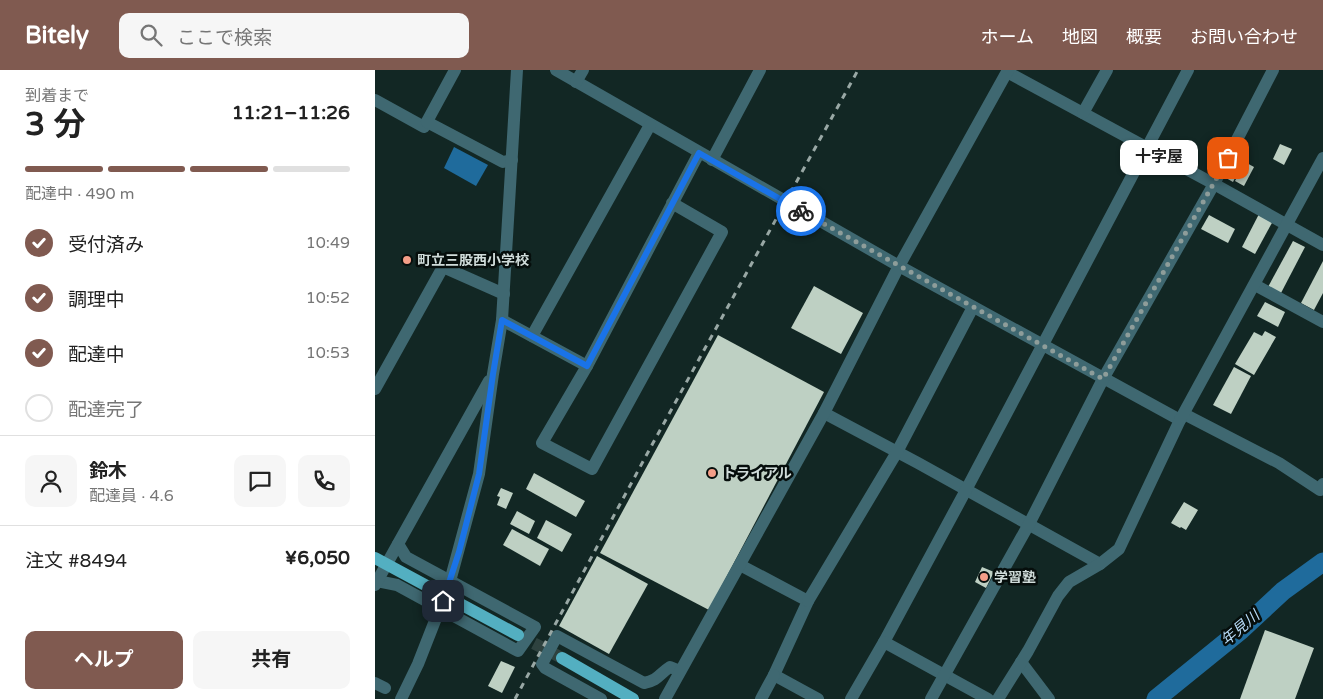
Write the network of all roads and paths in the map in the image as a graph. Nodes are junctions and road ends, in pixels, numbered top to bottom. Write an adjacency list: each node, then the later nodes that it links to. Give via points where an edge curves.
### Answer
1 (455, 70): 13 (street)
2 (517, 70): 18 (street)
3 (556, 70): 10 (street)
4 (583, 70): 10 (street)
5 (760, 70): 19 (street)
6 (1107, 70): 12 (street)
7 (1188, 70): 15 (street)
8 (1273, 70): 20 (street)
9 (1007, 71): 12 (street); 24 (street)
10 (576, 82): 14 (street)
11 (375, 100): 13 (street, via 424,127)
12 (1083, 114): 15 (street)
13 (427, 122): 18 (street, via 503,162)
14 (650, 125): 16 (street); 30 (street)
15 (1146, 147): 20 (street); 31 (street)
16 (699, 153): 19 (street); 21 (street)
17 (1323, 158): 22 (street)
18 (512, 160): 26 (street)
19 (712, 160): 24 (street)
20 (1214, 184): 22 (street); 35 (street)
21 (673, 203): 32 (street); 32 (street, via 722,232 592,469 542,443)
22 (1287, 226): 23 (street); 25 (street)
23 (1323, 245)
24 (899, 266): 27 (street); 37 (street)
25 (1255, 285): 29 (street); 38 (street)
26 (504, 294): 28 (street); 33 (street, via 443,267)
27 (973, 307): 31 (street); 39 (street)
28 (502, 320): 30 (street); 34 (street)
29 (1323, 322)
30 (532, 336): 32 (street)
31 (1042, 345): 35 (street); 41 (street)
32 (587, 366)
33 (380, 368): 36 (street)
34 (493, 374): 43 (street); 57 (street, via 479,474 449,585)
35 (1103, 379): 38 (street); 42 (street)
36 (375, 389)
37 (824, 413): 39 (street); 47 (street)
38 (1182, 417): 40 (street, via 1279,463 1320,490); 46 (street, via 1119,549)
39 (897, 452): 41 (street); 49 (street)
40 (1323, 484)
41 (967, 490): 42 (street); 51 (street)
42 (1029, 524): 46 (street); 56 (street)
43 (398, 544): 45 (street); 48 (street, via 406,557 535,627 518,651 397,585)
44 (375, 558): 45 (main road)
45 (386, 564): 48 (street); 50 (main road)
46 (1100, 564): 53 (street, via 1069,582)
47 (740, 565): 49 (street); 54 (street)
48 (376, 583)
49 (808, 600): 55 (street)
50 (518, 635)
51 (884, 642): 56 (street); 63 (street)
52 (562, 658): 59 (main road)
53 (1021, 662): 66 (street); 67 (street)
54 (680, 671): 58 (street, via 670,667 660,678 644,683 557,636 542,664); 60 (street)
55 (774, 675): 61 (street); 62 (street)
56 (944, 675): 64 (street); 65 (street)
57 (401, 699)
58 (601, 699)
59 (633, 699)
60 (665, 699)
61 (761, 699)
62 (818, 699)
63 (851, 699)
64 (931, 699)
65 (988, 699)
66 (998, 699)
67 (1049, 699)

